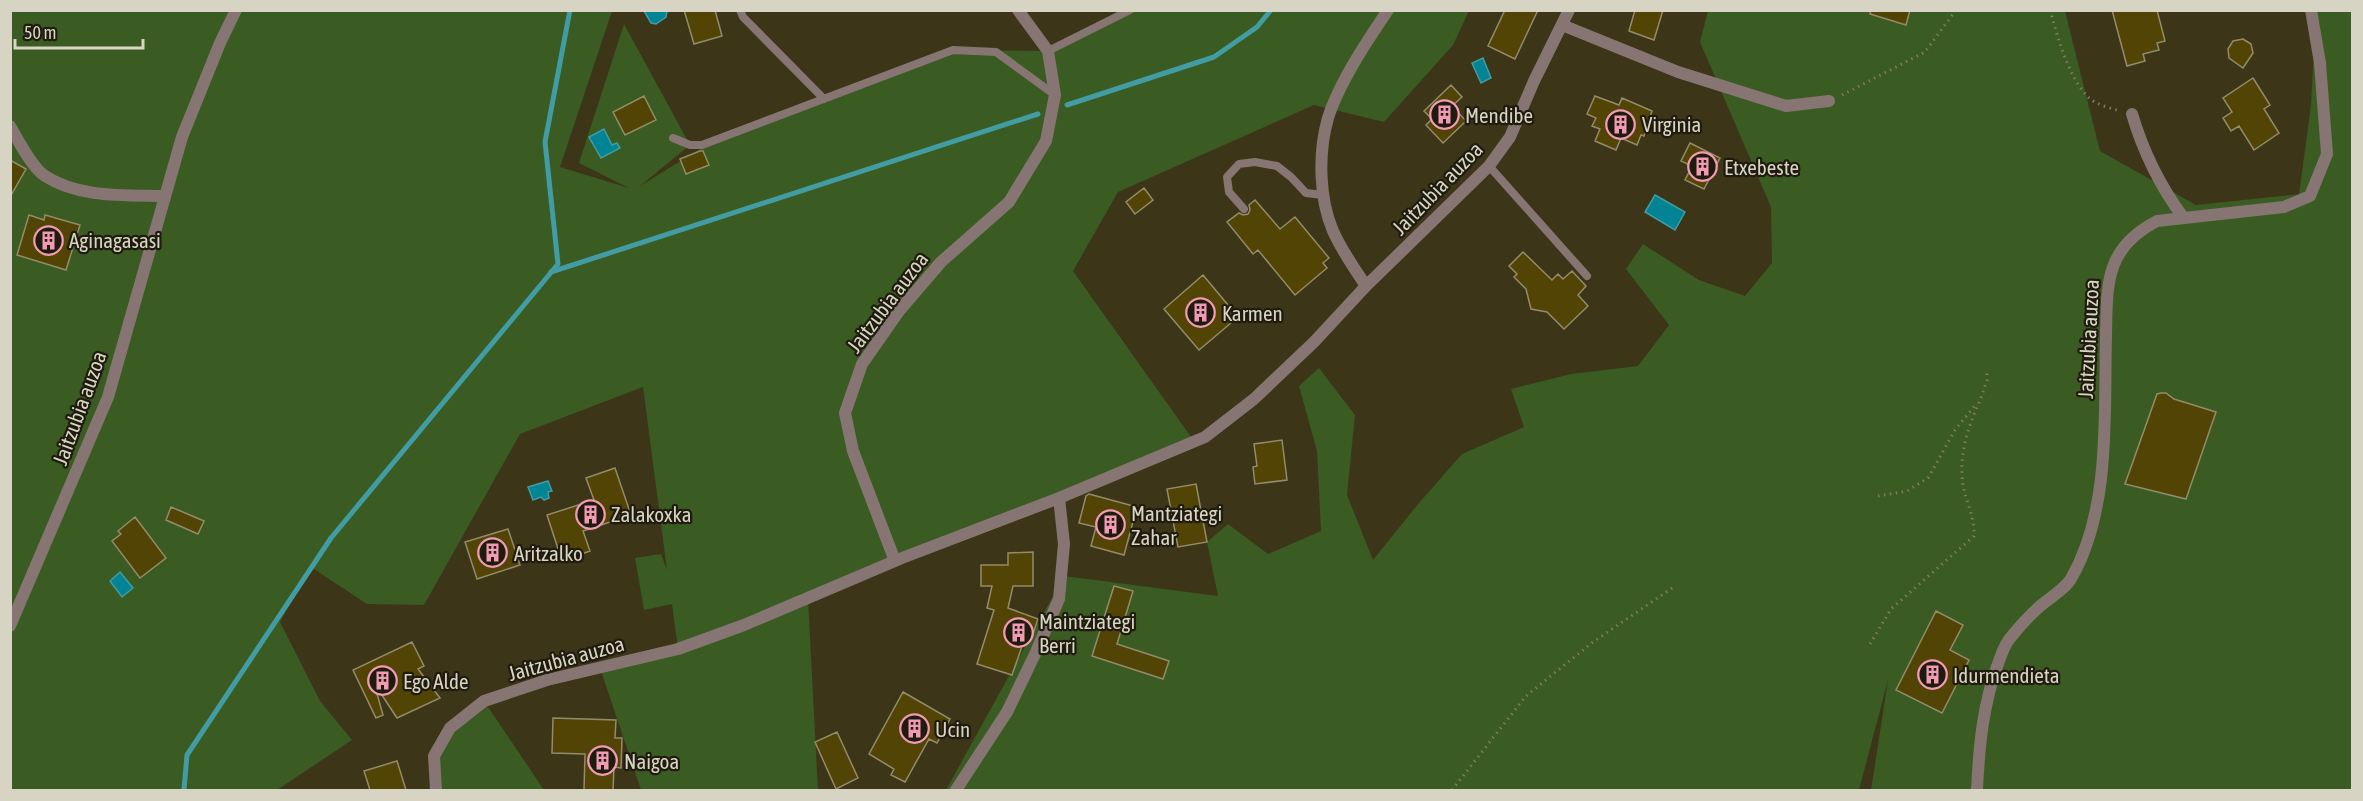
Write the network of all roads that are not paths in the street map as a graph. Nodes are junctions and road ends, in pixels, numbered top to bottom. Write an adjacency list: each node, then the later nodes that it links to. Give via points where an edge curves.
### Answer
1 (236, 10): 18 (street, Jaitzubia auzoa, via 182,137)
2 (740, 10): 11 (lane)
3 (1018, 10): 9 (street, Jaitzubia auzoa)
4 (1130, 10): 9 (lane)
5 (1388, 10): 17 (street, via 1345,81 1328,118 1322,153)
6 (1569, 10): 8 (street, Jaitzubia auzoa)
7 (2311, 10): 20 (street, Jaitzubia auzoa, via 2320,63 2327,154 2310,196 2284,207)
8 (1562, 25): 12 (street, via 1678,72 1786,106); 16 (street, Jaitzubia auzoa, via 1510,137)
9 (1048, 51): 10 (street, Jaitzubia auzoa)
10 (1055, 95): 11 (lane, via 996,52 953,50); 24 (street, Jaitzubia auzoa, via 1046,141 1009,202 941,262 899,311 862,364 845,413 853,451)
11 (824, 99): 15 (lane, via 702,145)
12 (1829, 100)
13 (2132, 114): 20 (street, via 2140,142)
14 (10, 126): 18 (street, via 43,175 71,188 108,195)
15 (673, 138)
16 (1489, 166): 21 (lane); 22 (street, Jaitzubia auzoa)
17 (1323, 195): 19 (lane, via 1306,193 1277,166 1239,164 1227,177 1229,192); 22 (street, via 1333,230)
18 (164, 196): 25 (street, Jaitzubia auzoa, via 108,397)
19 (1244, 209)
20 (2183, 217): 28 (street, Jaitzubia auzoa, via 2157,221 2140,230 2125,243 2115,261 2107,291 2102,450 2092,531 2071,579 2008,640 1989,686)
21 (1587, 276)
22 (1366, 286): 23 (street, Jaitzubia auzoa, via 1254,399 1205,437)
23 (1059, 498): 24 (street, Jaitzubia auzoa); 27 (street, via 1064,544 1059,599 1006,712)
24 (895, 561): 26 (street, Jaitzubia auzoa, via 678,649 547,680 484,701 450,728 434,756)
25 (10, 626)
26 (436, 790)
27 (956, 790)
28 (1977, 790)

